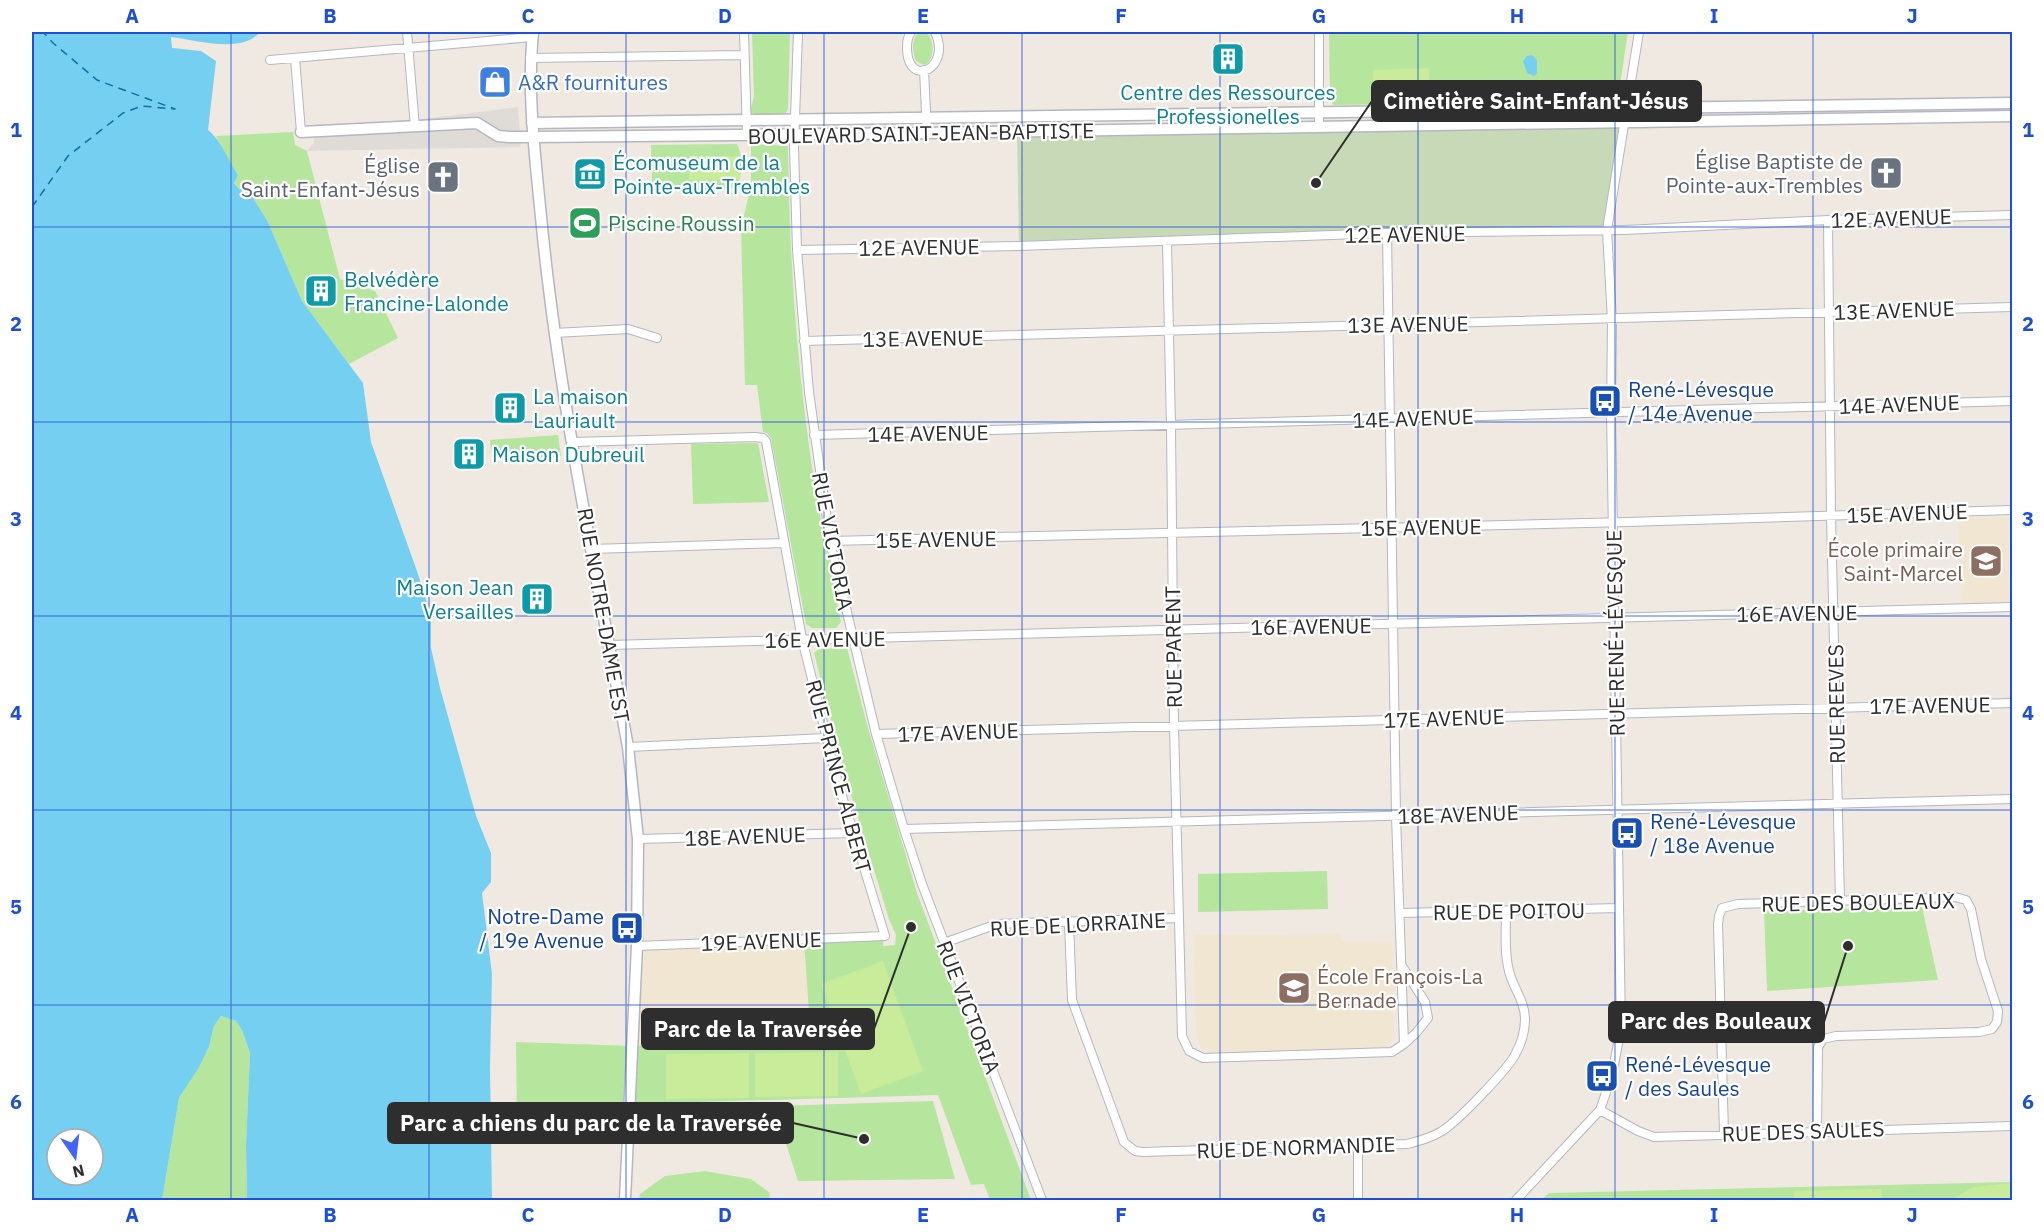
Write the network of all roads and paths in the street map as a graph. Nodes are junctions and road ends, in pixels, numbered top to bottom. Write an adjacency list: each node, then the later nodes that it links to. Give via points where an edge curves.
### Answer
1 (407, 32): 9 (street)
2 (744, 32): 10 (street)
3 (798, 32): 23 (street, RUE VICTORIA)
4 (911, 32): 14 (street, via 907,42 909,62)
5 (935, 32): 14 (street, via 938,59)
6 (1319, 32): 18 (street)
7 (1640, 32): 17 (street, RUE RENÉ-LÉVESQUE)
8 (533, 34): 9 (street); 12 (main road, RUE NOTRE-DAME EST)
9 (408, 48): 11 (street); 28 (street)
10 (744, 55): 12 (street); 22 (street)
11 (295, 58): 13 (street); 30 (street)
12 (530, 58): 27 (main road, RUE NOTRE-DAME EST)
13 (270, 60)
14 (924, 70): 21 (street)
15 (2013, 103): 16 (main road, BOULEVARD SAINT-JEAN-BAPTISTE)
16 (1785, 106): 17 (main road, BOULEVARD SAINT-JEAN-BAPTISTE); 24 (main road)
17 (1627, 109): 18 (main road, BOULEVARD SAINT-JEAN-BAPTISTE); 26 (street, RUE RENÉ-LÉVESQUE)
18 (1319, 113): 20 (main road, BOULEVARD SAINT-JEAN-BAPTISTE); 29 (street)
19 (2013, 116): 24 (main road, BOULEVARD SAINT-JEAN-BAPTISTE)
20 (984, 117): 21 (main road, BOULEVARD SAINT-JEAN-BAPTISTE); 31 (main road)
21 (926, 118): 23 (main road, BOULEVARD SAINT-JEAN-BAPTISTE); 32 (street)
22 (747, 120): 23 (main road, BOULEVARD SAINT-JEAN-BAPTISTE); 25 (main road, BOULEVARD SAINT-JEAN-BAPTISTE); 34 (street)
23 (795, 120): 33 (street, RUE VICTORIA)
24 (1786, 120): 26 (main road, BOULEVARD SAINT-JEAN-BAPTISTE)
25 (654, 121): 27 (main road, BOULEVARD SAINT-JEAN-BAPTISTE); 35 (main road)
26 (1624, 122): 29 (main road, BOULEVARD SAINT-JEAN-BAPTISTE); 39 (street, RUE RENÉ-LÉVESQUE)
27 (532, 123): 36 (main road, RUE NOTRE-DAME EST)
28 (415, 127): 30 (main road, BOULEVARD SAINT-JEAN-BAPTISTE); 36 (main road, BOULEVARD SAINT-JEAN-BAPTISTE, via 477,123 498,136)
29 (1319, 127): 31 (main road, BOULEVARD SAINT-JEAN-BAPTISTE)
30 (301, 132)
31 (983, 132): 32 (main road, BOULEVARD SAINT-JEAN-BAPTISTE)
32 (927, 133): 33 (main road, BOULEVARD SAINT-JEAN-BAPTISTE)
33 (794, 134): 34 (main road, BOULEVARD SAINT-JEAN-BAPTISTE); 42 (street, RUE VICTORIA)
34 (747, 135): 35 (main road, BOULEVARD SAINT-JEAN-BAPTISTE)
35 (654, 136): 36 (main road, BOULEVARD SAINT-JEAN-BAPTISTE)
36 (533, 137): 48 (main road, RUE NOTRE-DAME EST)
37 (2013, 215): 38 (street, 12E AVENUE)
38 (1828, 220): 39 (street, 12E AVENUE); 44 (street, RUE REEVES)
39 (1607, 230): 40 (street, 12E AVENUE); 45 (street, RUE RENÉ-LÉVESQUE)
40 (1388, 234): 41 (street, 12E AVENUE); 46 (street)
41 (1167, 240): 42 (street, 12E AVENUE); 47 (street, RUE PARENT)
42 (797, 250): 50 (street, RUE VICTORIA)
43 (2013, 307): 44 (street, 13E AVENUE)
44 (1829, 312): 45 (street, 13E AVENUE); 52 (street, RUE REEVES)
45 (1612, 320): 46 (street, 13E AVENUE); 53 (street, RUE RENÉ-LÉVESQUE)
46 (1389, 324): 47 (street, 13E AVENUE); 54 (street)
47 (1169, 332): 50 (street, 13E AVENUE); 55 (street, RUE PARENT)
48 (555, 333): 49 (street, via 628,329); 57 (main road, RUE NOTRE-DAME EST)
49 (657, 338)
50 (804, 341): 56 (street, RUE VICTORIA)
51 (2013, 401): 52 (street, 14E AVENUE)
52 (1829, 406): 53 (street, 14E AVENUE); 59 (street, RUE REEVES)
53 (1611, 412): 54 (street, 14E AVENUE); 60 (street, RUE RENÉ-LÉVESQUE)
54 (1390, 419): 55 (street, 14E AVENUE); 61 (street)
55 (1171, 427): 56 (street, 14E AVENUE); 62 (street, RUE PARENT)
56 (814, 435): 63 (street, RUE VICTORIA)
57 (573, 442): 64 (street, RUE PRINCE ALBERT, via 763,438); 65 (main road, RUE NOTRE-DAME EST)
58 (2013, 510): 59 (street, 15E AVENUE)
59 (1831, 515): 60 (street, 15E AVENUE); 67 (street, RUE REEVES)
60 (1613, 522): 61 (street, 15E AVENUE); 68 (street, RUE RENÉ-LÉVESQUE)
61 (1392, 528): 62 (street, 15E AVENUE); 69 (street)
62 (1172, 533): 63 (street, 15E AVENUE); 70 (street, RUE PARENT)
63 (830, 541): 72 (street, RUE VICTORIA)
64 (783, 543): 65 (street); 71 (street, RUE PRINCE ALBERT)
65 (592, 549): 73 (main road, RUE NOTRE-DAME EST)
66 (2013, 607): 67 (street, 16E AVENUE)
67 (1834, 612): 68 (street, 16E AVENUE); 75 (street, RUE REEVES)
68 (1614, 617): 69 (street, 16E AVENUE); 76 (street, RUE RENÉ-LÉVESQUE)
69 (1394, 624): 70 (street, 16E AVENUE); 77 (street)
70 (1174, 629): 72 (street, 16E AVENUE); 78 (street, RUE PARENT)
71 (802, 639): 72 (street, 16E AVENUE); 73 (street, 16E AVENUE); 80 (street, RUE PRINCE ALBERT)
72 (853, 639): 79 (street, RUE VICTORIA)
73 (609, 645): 81 (main road, RUE NOTRE-DAME EST)
74 (2013, 703): 75 (street, 17E AVENUE)
75 (1836, 707): 76 (street, 17E AVENUE); 83 (street, RUE REEVES)
76 (1617, 713): 77 (street, 17E AVENUE); 84 (street, RUE RENÉ-LÉVESQUE)
77 (1395, 720): 78 (street, 17E AVENUE); 85 (street)
78 (1174, 726): 79 (street, 17E AVENUE); 86 (street, RUE PARENT)
79 (876, 734): 87 (street, RUE VICTORIA)
80 (826, 738): 81 (street); 88 (street, RUE PRINCE ALBERT)
81 (628, 747): 89 (main road, RUE NOTRE-DAME EST)
82 (2013, 799): 83 (street, 18E AVENUE)
83 (1838, 803): 84 (street, 18E AVENUE); 90 (street, RUE REEVES)
84 (1618, 809): 85 (street, 18E AVENUE); 91 (street, RUE RENÉ-LÉVESQUE)
85 (1396, 816): 86 (street, 18E AVENUE); 93 (street)
86 (1176, 822): 87 (street, 18E AVENUE); 94 (street, RUE PARENT)
87 (904, 829): 97 (street, RUE VICTORIA)
88 (852, 833): 89 (street, 18E AVENUE); 96 (street, RUE PRINCE ALBERT)
89 (638, 839): 98 (main road, RUE NOTRE-DAME EST)
90 (1840, 901): 103 (street, RUE DES BOULEAUX, via 1955,897 1966,900 1998,1011 1997,1022 1992,1029 1979,1032 1823,1039 1818,1047); 104 (street, RUE DES BOULEAUX, via 1738,904 1722,908 1718,924)
91 (1618, 908): 92 (street, RUE DE POITOU); 101 (street, RUE RENÉ-LÉVESQUE, via 1621,1028)
92 (1506, 912): 93 (street, RUE DE POITOU); 105 (street, RUE DE NORMANDIE, via 1506,957 1509,974 1524,1006 1525,1020 1522,1038 1507,1068 1443,1131 1407,1144)
93 (1400, 913): 99 (street)
94 (1179, 918): 95 (street, RUE DE LORRAINE); 100 (street, RUE PARENT, via 1181,1026 1189,1051 1203,1058 1375,1053 1392,1052)
95 (1069, 923): 97 (street, RUE DE LORRAINE, via 997,924); 105 (street, RUE DE NORMANDIE, via 1072,1000 1128,1147 1143,1152)
96 (885, 936): 98 (street, 19E AVENUE)
97 (944, 943): 107 (street, RUE VICTORIA)
98 (637, 946): 106 (main road, RUE NOTRE-DAME EST)
99 (1402, 966): 100 (street); 100 (street, via 1425,1002 1428,1018)
100 (1404, 1044)
101 (1600, 1110): 104 (street, RUE DES SAULES, via 1654,1137); 109 (street, RUE RENÉ-LÉVESQUE)
102 (2013, 1126): 103 (street, RUE DES SAULES)
103 (1817, 1131): 104 (street, RUE DES SAULES)
104 (1724, 1133)
105 (1358, 1146): 108 (street)
106 (625, 1200)
107 (1042, 1200)
108 (1358, 1200)
109 (1516, 1200)

